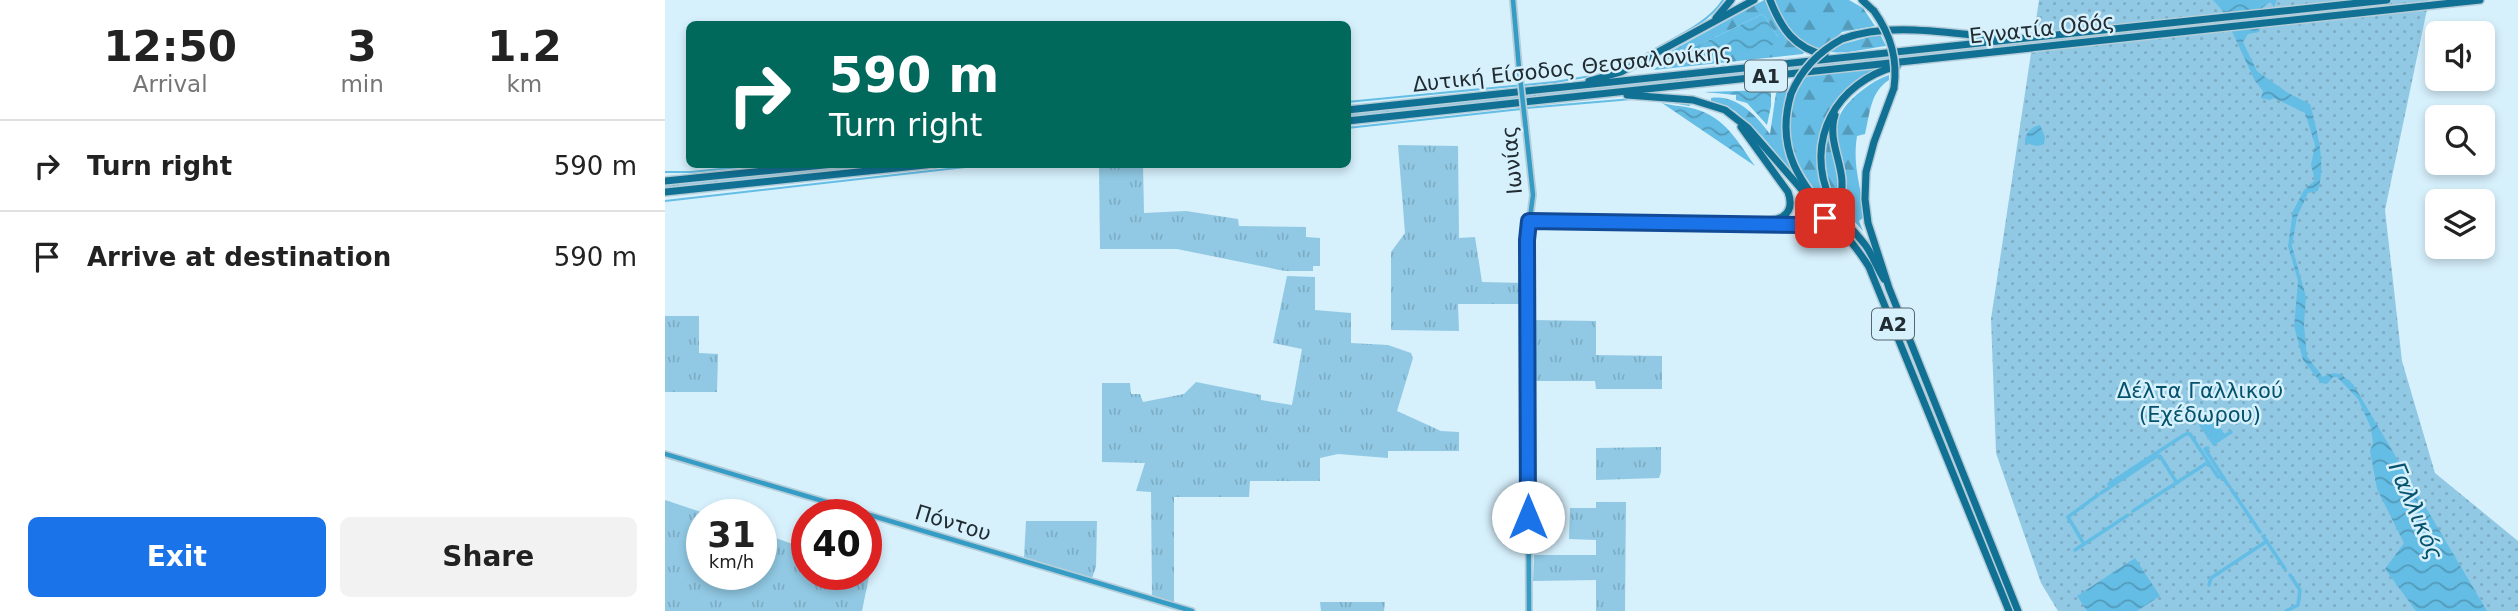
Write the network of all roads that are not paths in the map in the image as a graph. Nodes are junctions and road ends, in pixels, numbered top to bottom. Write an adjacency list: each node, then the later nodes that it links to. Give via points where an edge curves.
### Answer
1 (1513, 0): 30 (street, Ιωνίας, bridge, via 1533,195)
2 (1731, 0): 14 (highway)
3 (1754, 0): 14 (highway)
4 (1770, 0): 16 (highway, via 1780,24 1800,45 1827,55)
5 (1862, 0): 34 (highway, bridge, via 1884,26 1896,69 1865,187 1868,223)
6 (2388, 0): 10 (highway, Εγνατία Οδός / Α1)
7 (2480, 0): 9 (highway, Εγνατία Οδός / Α1)
8 (2339, 2): 10 (highway)
9 (2439, 4): 11 (highway); 12 (highway, Εγνατία Οδός / Α1)
10 (2306, 8): 15 (highway, Εγνατία Οδός / Α1)
11 (2421, 9)
12 (2307, 18): 13 (highway); 17 (highway, Εγνατία Οδός / Α1)
13 (2340, 19)
14 (1699, 32): 18 (highway, via 1621,72)
15 (2008, 39): 16 (highway, Δυτική Είσοδος Θεσσαλονίκης / Α1); 29 (highway, Α2, bridge, via 1886,29 1842,39 1810,62 1791,94 1785,130 1799,178)
16 (1854, 55): 18 (highway, Δυτική Είσοδος Θεσσαλονίκης / Α1)
17 (1943, 57): 19 (highway, Δυτική Είσοδος Θεσσαλονίκης / Α1); 20 (highway, Α2, via 1884,70 1863,81)
18 (1564, 88): 21 (highway, Δυτική Είσοδος Θεσσαλονίκης / Α1)
19 (1588, 94): 22 (highway, via 1693,100); 23 (highway, Δυτική Είσοδος Θεσσαλονίκης / Α1)
20 (1841, 102): 28 (highway, via 1832,129 1843,178); 34 (highway, Α2, via 1823,138 1824,182 1837,211 1865,244)
21 (1351, 110)
22 (1733, 115): 29 (highway); 31 (highway, via 1790,196 1790,208 1783,216)
23 (1351, 121)
24 (794, 168): 26 (highway)
25 (896, 168): 27 (highway)
26 (665, 181)
27 (665, 192)
28 (1838, 203)
29 (1827, 219): 32 (highway); 33 (highway, via 1822,225); 38 (highway, Α2, via 1858,249 1873,276)
30 (1529, 221): 31 (street); 37 (street, Ιωνίας)
31 (1751, 224): 32 (street)
32 (1804, 225)
33 (1825, 233)
34 (1889, 288): 39 (highway, Α2)
35 (665, 454): 36 (street, Πόντου)
36 (1192, 611)
37 (1529, 611)
38 (2009, 611)
39 (2018, 611)

